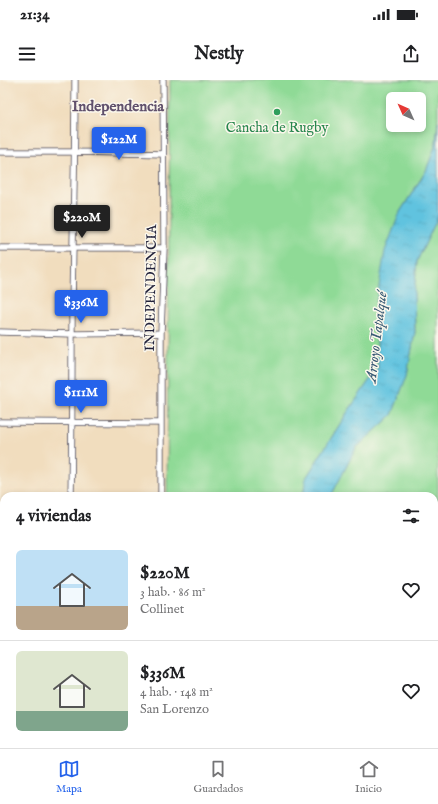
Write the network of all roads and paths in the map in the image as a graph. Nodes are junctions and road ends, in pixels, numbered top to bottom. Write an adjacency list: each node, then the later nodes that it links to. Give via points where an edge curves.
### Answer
1 (75, 80): 4 (street)
2 (163, 80): 5 (street, INDEPENDENCIA)
3 (0, 152): 4 (street)
4 (75, 152): 5 (street); 7 (street)
5 (163, 154): 8 (street, INDEPENDENCIA)
6 (0, 248): 7 (street)
7 (73, 248): 8 (street); 11 (street)
8 (164, 248): 10 (street, INDEPENDENCIA)
9 (0, 332): 11 (street)
10 (161, 333): 11 (street); 14 (street, INDEPENDENCIA)
11 (72, 334): 13 (street)
12 (0, 422): 13 (street)
13 (72, 422): 14 (street); 15 (street)
14 (161, 423): 16 (street, INDEPENDENCIA)
15 (71, 492)
16 (160, 492)

